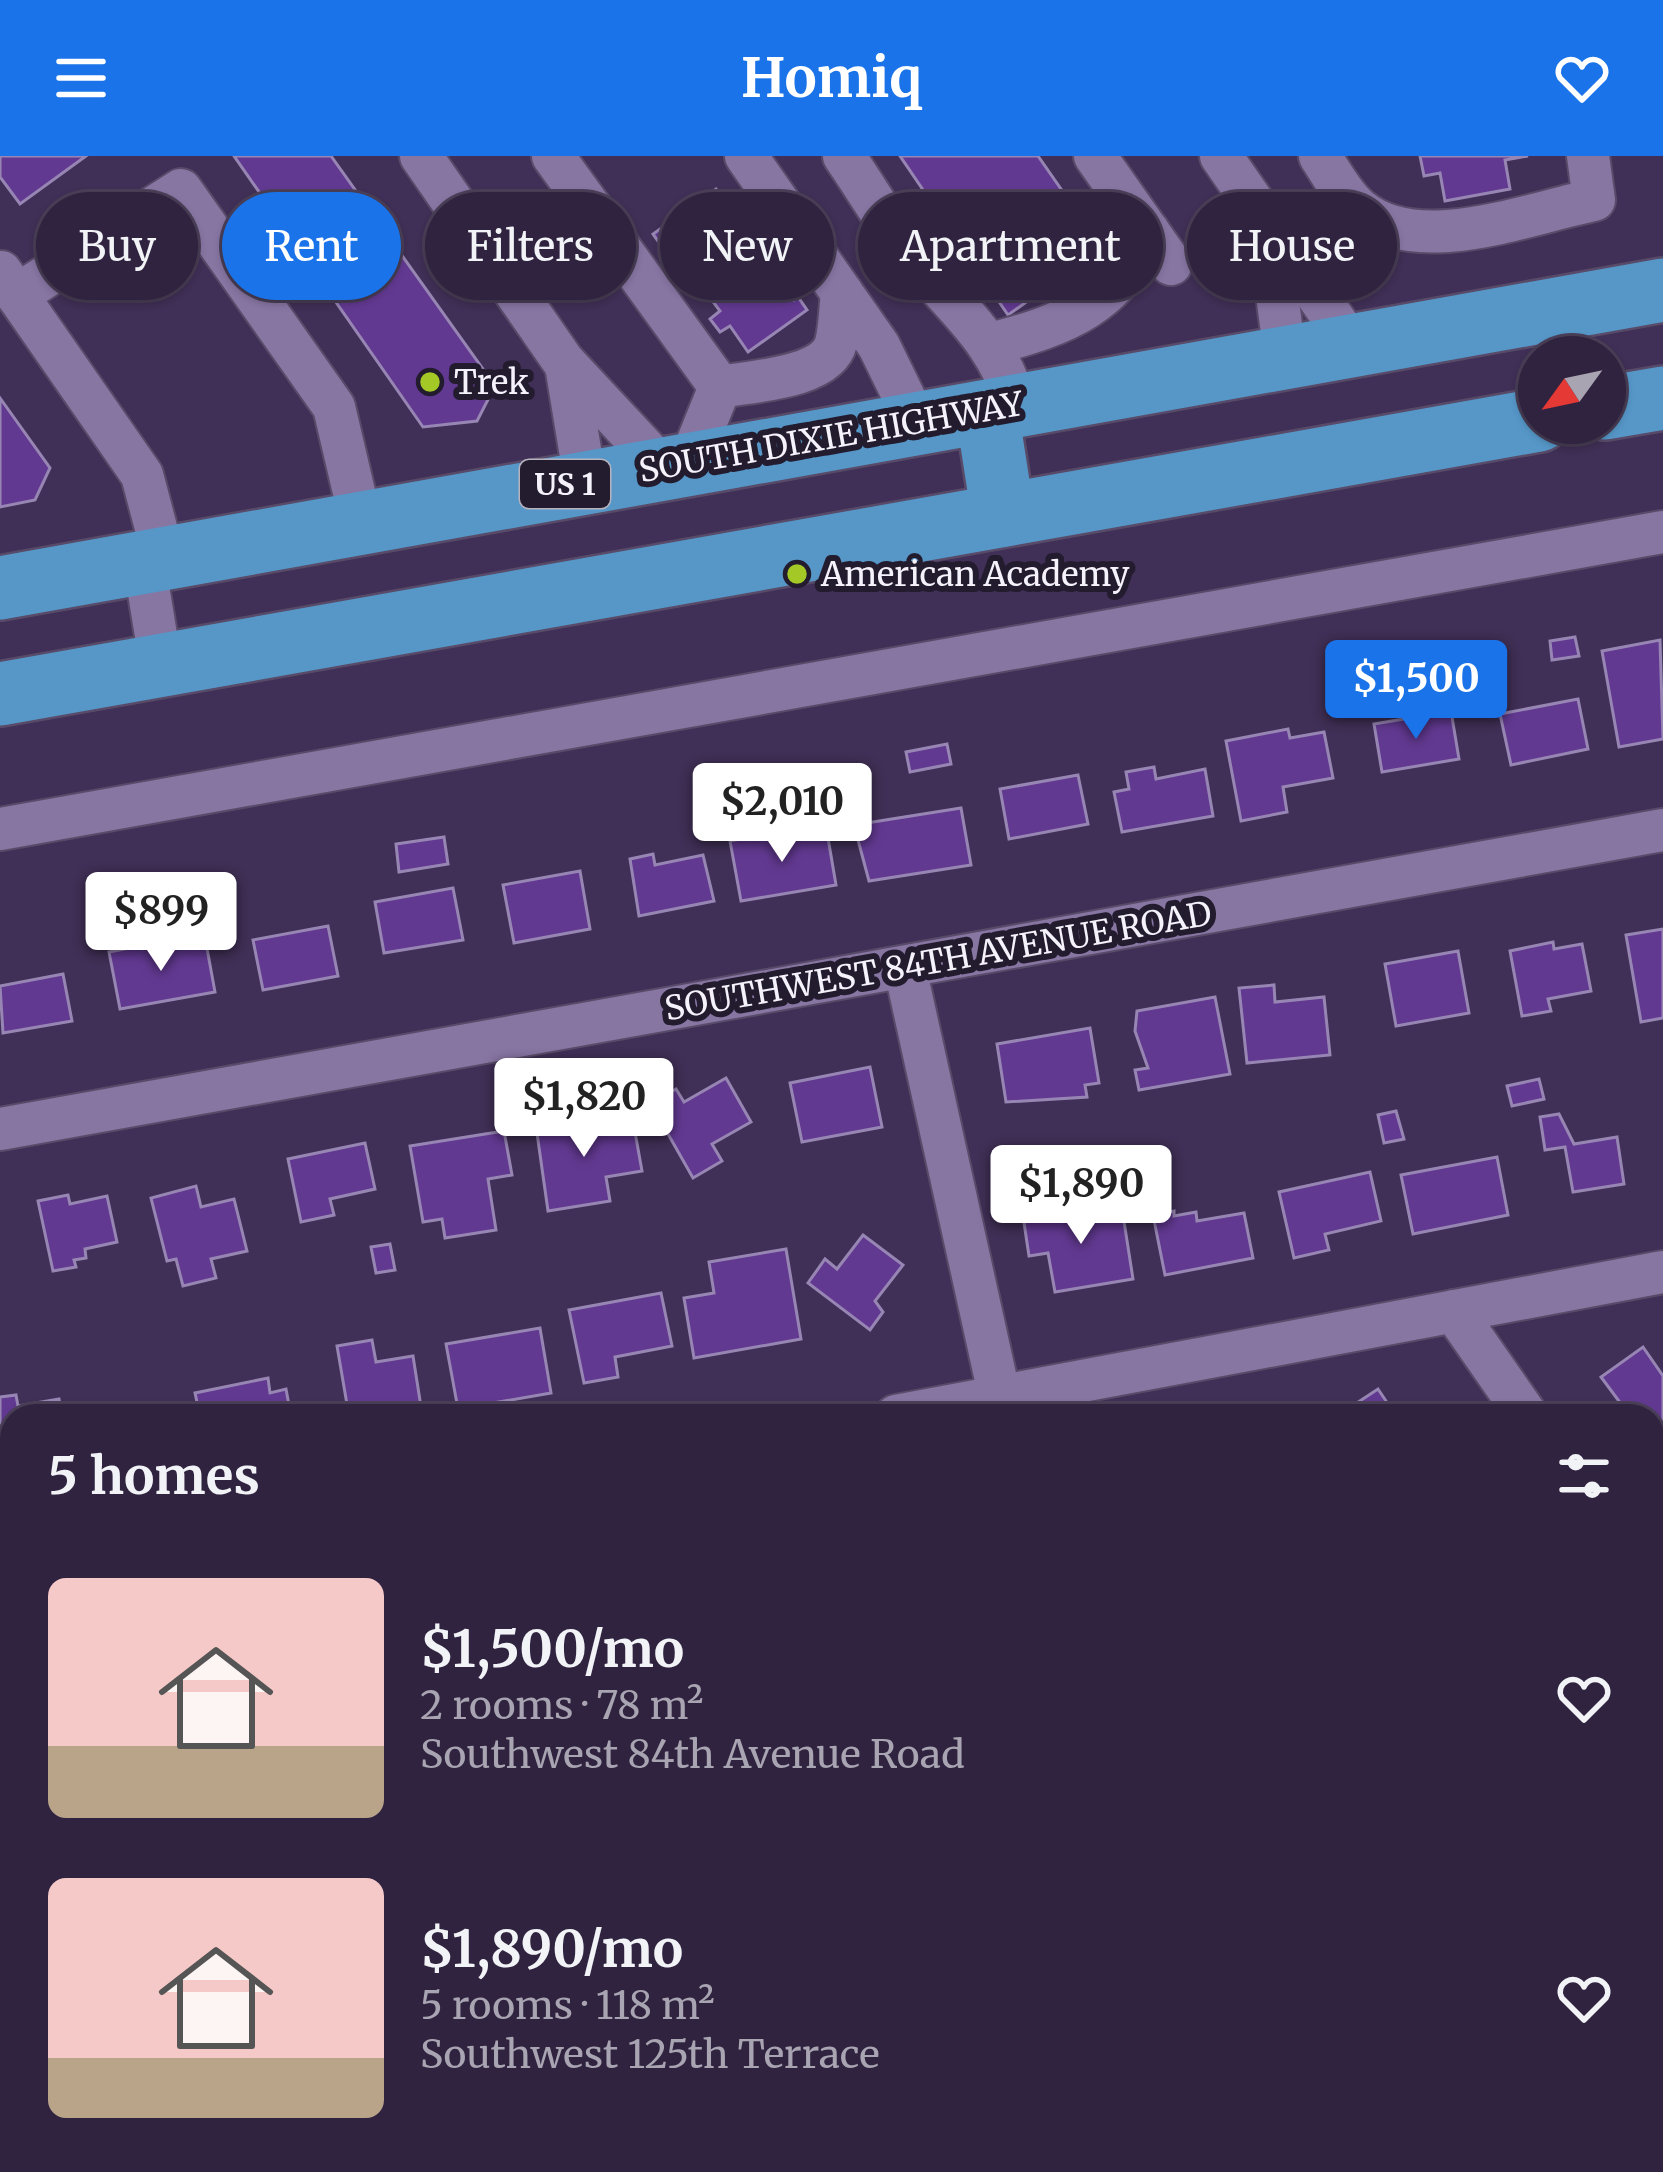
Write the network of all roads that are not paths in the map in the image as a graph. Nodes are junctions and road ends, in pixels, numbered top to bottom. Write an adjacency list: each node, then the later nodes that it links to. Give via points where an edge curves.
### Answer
1 (421, 156): 24 (street)
2 (553, 156): 25 (street)
3 (586, 156): 25 (street, via 715,344)
4 (714, 156): 12 (street)
5 (746, 156): 13 (street)
6 (844, 156): 21 (street, via 912,255)
7 (876, 156): 21 (street)
8 (1095, 156): 21 (street, via 1159,248 1047,329)
9 (1221, 156): 14 (street)
10 (1320, 156): 11 (street, via 1359,210 1387,227 1426,235 1594,200)
11 (1588, 156)
12 (740, 192)
13 (771, 192)
14 (1246, 192)
15 (834, 282): 29 (street, via 889,363)
16 (8, 283): 34 (street, via 181,190 334,407); 36 (street, via 142,475)
17 (1663, 290): 22 (highway, SOUTH DIXIE HIGHWAY / US 1)
18 (834, 300): 25 (street, via 836,346 826,358 800,371)
19 (1278, 300): 23 (street)
20 (1321, 300): 22 (street)
21 (983, 334): 28 (street, via 1006,367)
22 (1351, 344): 23 (highway, SOUTH DIXIE HIGHWAY / US 1)
23 (1286, 355): 28 (highway, SOUTH DIXIE HIGHWAY / US 1)
24 (566, 365): 31 (street); 32 (street)
25 (715, 380): 31 (street)
26 (1663, 398): 27 (highway)
27 (1626, 404)
28 (1002, 409): 29 (highway, SOUTH DIXIE HIGHWAY / US 1); 33 (highway)
29 (917, 424): 31 (highway, SOUTH DIXIE HIGHWAY / US 1)
30 (1518, 424): 33 (highway)
31 (675, 464): 32 (highway, SOUTH DIXIE HIGHWAY / US 1)
32 (585, 480): 34 (highway, SOUTH DIXIE HIGHWAY / US 1)
33 (1003, 515): 38 (highway)
34 (361, 522): 36 (highway, SOUTH DIXIE HIGHWAY / US 1)
35 (1663, 532): 40 (street)
36 (154, 560): 37 (highway, SOUTH DIXIE HIGHWAY / US 1); 38 (street)
37 (0, 588)
38 (161, 665): 39 (highway)
39 (0, 694)
40 (0, 829)
41 (1663, 830): 42 (street, SOUTHWEST 84TH AVENUE ROAD)
42 (905, 968): 43 (street, SOUTHWEST 84TH AVENUE ROAD); 46 (street)
43 (0, 1129)
44 (1663, 1272): 45 (street)
45 (1454, 1310): 47 (street); 48 (street)
46 (999, 1404)
47 (1014, 1404)
48 (1519, 1404)

